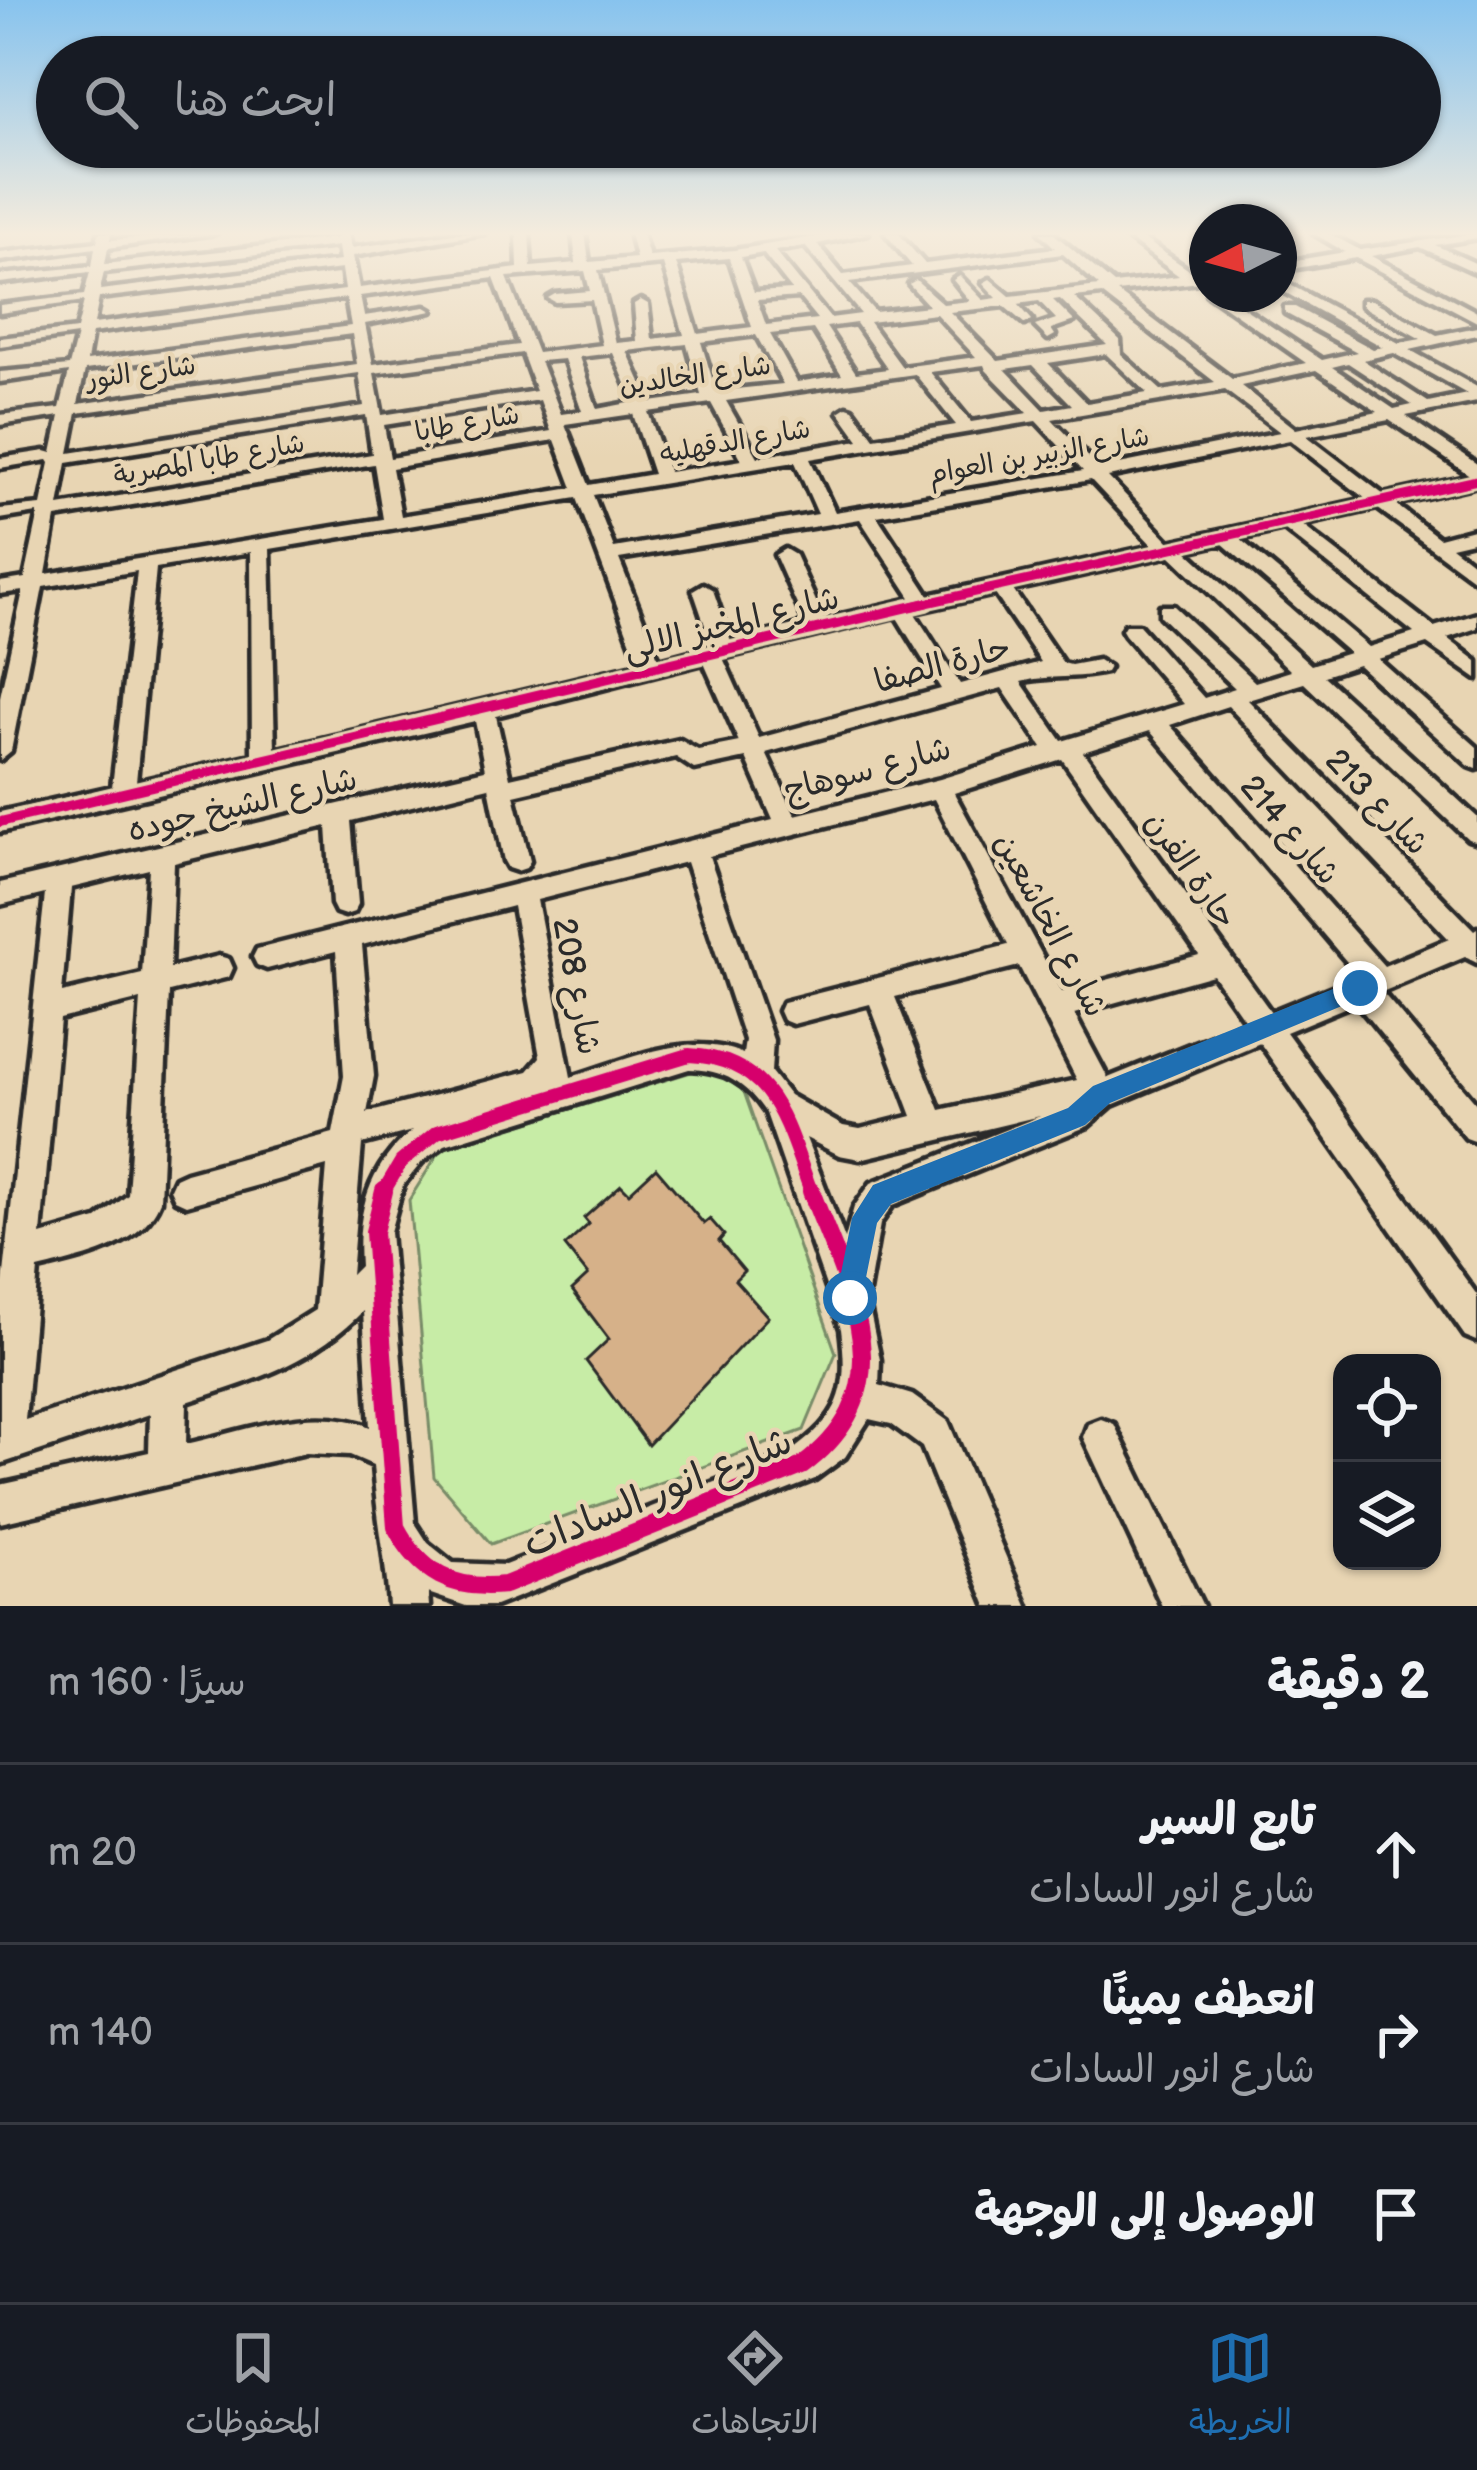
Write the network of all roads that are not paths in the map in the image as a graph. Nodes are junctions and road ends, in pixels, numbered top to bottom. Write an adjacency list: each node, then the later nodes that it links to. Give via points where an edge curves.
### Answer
1 (83, 308): 26 (street)
2 (245, 308): 26 (street)
3 (355, 308): 25 (street)
4 (425, 308): 25 (street, via 427,318)
5 (508, 308): 37 (street)
6 (603, 308): 34 (street)
7 (641, 308): 33 (street)
8 (683, 308): 30 (street)
9 (752, 308): 27 (street)
10 (812, 308): 24 (street)
11 (860, 308): 22 (street)
12 (955, 308): 19 (street, شارع النور)
13 (1013, 308): 23 (street)
14 (1053, 308): 29 (street, via 1067,321 1042,326)
15 (1078, 308): 36 (street)
16 (1131, 308): 50 (street)
17 (1324, 308): 35 (street)
18 (1376, 308): 31 (street)
19 (937, 310): 22 (street, شارع النور); 42 (street)
20 (1239, 312): 43 (street)
21 (1294, 312): 39 (street)
22 (866, 319): 24 (street, شارع النور); 47 (street)
23 (1025, 320)
24 (822, 324): 27 (street, شارع النور); 49 (street)
25 (358, 325): 44 (street); 45 (street)
26 (78, 331): 32 (street); 44 (street)
27 (761, 331): 30 (street, شارع النور); 51 (street)
28 (1477, 332): 31 (street, شارع الدقهليه)
29 (1048, 335)
30 (693, 339): 33 (street, شارع النور); 54 (street)
31 (1436, 340): 35 (street, شارع الدقهليه)
32 (0, 342)
33 (645, 344): 34 (street, شارع النور)
34 (614, 348): 38 (street, شارع النور); 57 (street)
35 (1398, 348): 39 (street, شارع الدقهليه); 53 (street)
36 (1115, 349): 41 (street, شارع الخالدين); 55 (street)
37 (529, 353): 38 (street, شارع النور); 45 (street, شارع النور); 52 (street)
38 (570, 353): 62 (street)
39 (1371, 354): 40 (street, شارع الدقهليه)
40 (1350, 358): 43 (street, شارع الدقهليه); 59 (street)
41 (1037, 360): 42 (street, شارع الخالدين); 58 (street)
42 (988, 364): 46 (street, شارع الخالدين); 64 (street)
43 (1316, 366): 50 (street, شارع الدقهليه); 65 (street)
44 (70, 368): 48 (street); 60 (street)
45 (365, 368): 60 (street, شارع النور); 63 (street)
46 (919, 369): 47 (street, شارع الخالدين); 69 (street)
47 (898, 372): 49 (street, شارع الخالدين)
48 (0, 377)
49 (851, 378): 51 (street, شارع الخالدين)
50 (1231, 384): 55 (street, شارع الدقهليه); 71 (street)
51 (791, 386): 54 (street, شارع الخالدين)
52 (545, 394): 63 (street); 68 (street)
53 (1477, 395): 56 (street, شارع الزبير بن العوام)
54 (712, 396): 57 (street, شارع الخالدين); 78 (street)
55 (1159, 396): 58 (street, شارع الدقهليه)
56 (1451, 403): 59 (street, شارع الزبير بن العوام); 67 (street)
57 (641, 405): 62 (street, شارع الخالدين); 81 (street)
58 (1084, 409): 64 (street, شارع الدقهليه)
59 (1428, 409): 65 (street, شارع الزبير بن العوام)
60 (61, 411): 66 (street, شارع النور); 74 (street)
61 (848, 412): 72 (street)
62 (591, 414): 68 (street, شارع الخالدين)
63 (374, 415): 74 (street); 76 (street)
64 (1040, 416): 69 (street, شارع الدقهليه); 79 (street)
65 (1389, 417): 71 (street, شارع الزبير بن العوام); 80 (street)
66 (0, 420)
67 (1477, 420)
68 (558, 427): 76 (street, شارع طابا); 82 (street)
69 (967, 428): 70 (street, شارع الدقهليه)
70 (938, 434): 72 (street, شارع الدقهليه); 73 (street)
71 (1297, 435): 79 (street, شارع الزبير بن العوام); 83 (street)
72 (871, 445): 75 (street, شارع الدقهليه)
73 (954, 456)
74 (50, 458): 77 (street); 84 (street)
75 (801, 458): 78 (street, شارع الدقهليه); 87 (street)
76 (382, 461): 84 (street, شارع طابا المصرية); 89 (street)
77 (0, 463)
78 (743, 472): 81 (street, شارع الدقهليه)
79 (1096, 474): 85 (street, شارع الزبير بن العوام); 94 (street)
80 (1477, 476): 83 (street, شارع المخبز الالى)
81 (664, 481): 82 (street, شارع الدقهليه)
82 (584, 494): 89 (street, شارع الدقهليه); 95 (street)
83 (1382, 502): 88 (street, شارع المخبز الالى); 92 (street)
84 (39, 511): 86 (street); 99 (street)
85 (865, 512): 87 (street, شارع الزبير بن العوام); 102 (street)
86 (0, 514)
87 (829, 518): 95 (street, شارع الزبير بن العوام)
88 (1289, 524): 91 (street, شارع المخبز الالى); 108 (street)
89 (393, 525): 93 (street, شارع الدقهليه)
90 (1477, 534): 92 (street)
91 (1227, 537): 94 (street, شارع المخبز الالى); 110 (street)
92 (1437, 544): 98 (street)
93 (260, 547): 97 (street, شارع الدقهليه); 127 (street)
94 (1170, 549): 100 (street, شارع المخبز الالى); 116 (street)
95 (608, 555): 114 (street)
96 (785, 555): 106 (street)
97 (147, 565): 99 (street, شارع الدقهليه); 130 (street)
98 (1477, 576)
99 (16, 586): 111 (street); 125 (street)
100 (1000, 586): 102 (street, شارع المخبز الالى); 112 (street, حارة الصفا)
101 (703, 590): 109 (street)
102 (925, 603): 103 (street, شارع المخبز الالى)
103 (901, 608): 106 (street, شارع المخبز الالى); 118 (street)
104 (1167, 611): 119 (street, شارع 213)
105 (1477, 621): 108 (street, شارع سوهاج)
106 (817, 627): 109 (street, شارع المخبز الالى)
107 (1132, 630): 120 (street)
108 (1431, 636): 110 (street, شارع سوهاج); 115 (street)
109 (717, 651): 114 (street, شارع المخبز الالى); 123 (street)
110 (1364, 657): 116 (street, شارع سوهاج); 126 (street)
111 (0, 667)
112 (1052, 667): 113 (street); 117 (street, حارة الصفا)
113 (1098, 667)
114 (652, 670): 121 (street, شارع المخبز الالى)
115 (1477, 672)
116 (1307, 674): 119 (street, شارع سوهاج); 134 (street)
117 (1007, 679): 118 (street, حارة الصفا); 124 (street, حارة الفرن)
118 (955, 693): 123 (street, حارة الصفا)
119 (1242, 694): 120 (street, شارع سوهاج); 143 (street, شارع 213)
120 (1198, 707): 122 (street, شارع سوهاج)
121 (484, 711): 127 (street, شارع المخبز الالى); 128 (street)
122 (1154, 721): 124 (street, شارع سوهاج); 149 (street, شارع 214)
123 (753, 748): 128 (street, شارع الشيخ جوده, via 694,760 680,748); 133 (street)
124 (1062, 750): 129 (street, شارع سوهاج); 146 (street, حارة الفرن)
125 (0, 752)
126 (1477, 760)
127 (265, 762): 130 (street, شارع المخبز الالى)
128 (500, 783): 131 (street, شارع الشيخ جوده); 137 (street)
129 (940, 788): 133 (street, شارع سوهاج); 144 (street, شارع الخاشعين)
130 (123, 794): 132 (street, شارع المخبز الالى)
131 (338, 814): 136 (street, شارع الشيخ جوده); 141 (street)
132 (0, 822)
133 (788, 827): 135 (street, شارع سوهاج)
134 (1477, 832)
135 (694, 850): 139 (street, شارع سوهاج); 156 (street, via 755,1023)
136 (162, 856): 138 (street, شارع الشيخ جوده); 148 (street)
137 (518, 861)
138 (58, 880): 140 (street, شارع الشيخ جوده); 152 (street)
139 (523, 892): 142 (street, شارع سوهاج); 155 (street, شارع 208)
140 (0, 894)
141 (345, 904)
142 (347, 936): 145 (street, شارع سوهاج); 162 (street, via 359,1076)
143 (1474, 944): 149 (street, شارع انور السادات)
144 (1026, 952): 150 (street); 151 (street, شارع الخاشعين)
145 (267, 957)
146 (1217, 962): 151 (street); 154 (street, حارة الفرن)
147 (218, 968): 148 (street)
148 (155, 983): 152 (street); 164 (street, via 144,1202 118,1226)
149 (1370, 984): 154 (street, شارع انور السادات); 160 (street, شارع 214)
150 (879, 991): 153 (street); 161 (street)
151 (1055, 1007): 158 (street, شارع الخاشعين)
152 (46, 1010): 164 (street)
153 (793, 1011)
154 (1263, 1028): 158 (street, شارع انور السادات); 168 (street, حارة الفرن)
155 (556, 1057): 157 (street, شارع 208); 162 (street, via 535,1083)
156 (756, 1076): 157 (street, via 725,1058 689,1055); 159 (street, شارع انور السادات)
157 (562, 1093): 165 (street, via 437,1132 404,1156 376,1211)
158 (1101, 1095): 161 (street, شارع انور السادات, via 1071,1094); 166 (street, شارع انور السادات, via 1077,1116 882,1194 865,1218)
159 (778, 1105): 161 (street, شارع انور السادات, via 850,1143); 166 (street, شارع انور السادات)
160 (1477, 1126)
161 (932, 1128)
162 (349, 1138): 163 (street); 167 (street)
163 (186, 1189)
164 (22, 1257): 172 (street)
165 (376, 1273): 167 (street); 173 (street)
166 (850, 1298): 170 (street, شارع انور السادات, via 865,1350)
167 (332, 1319): 169 (street, via 276,1354)
168 (1477, 1324)
169 (169, 1390): 172 (street); 174 (street)
170 (858, 1398): 176 (street, شارع انور السادات, via 835,1441 802,1466 505,1585 448,1584); 178 (street, via 899,1408 935,1434)
171 (1101, 1437): 179 (street)
172 (2, 1445)
173 (391, 1454): 174 (street, via 329,1434); 176 (street, via 396,1526)
174 (166, 1465): 175 (street)
175 (0, 1504)
176 (405, 1545): 177 (street)
177 (409, 1606)
178 (1006, 1606)
179 (1183, 1606)

